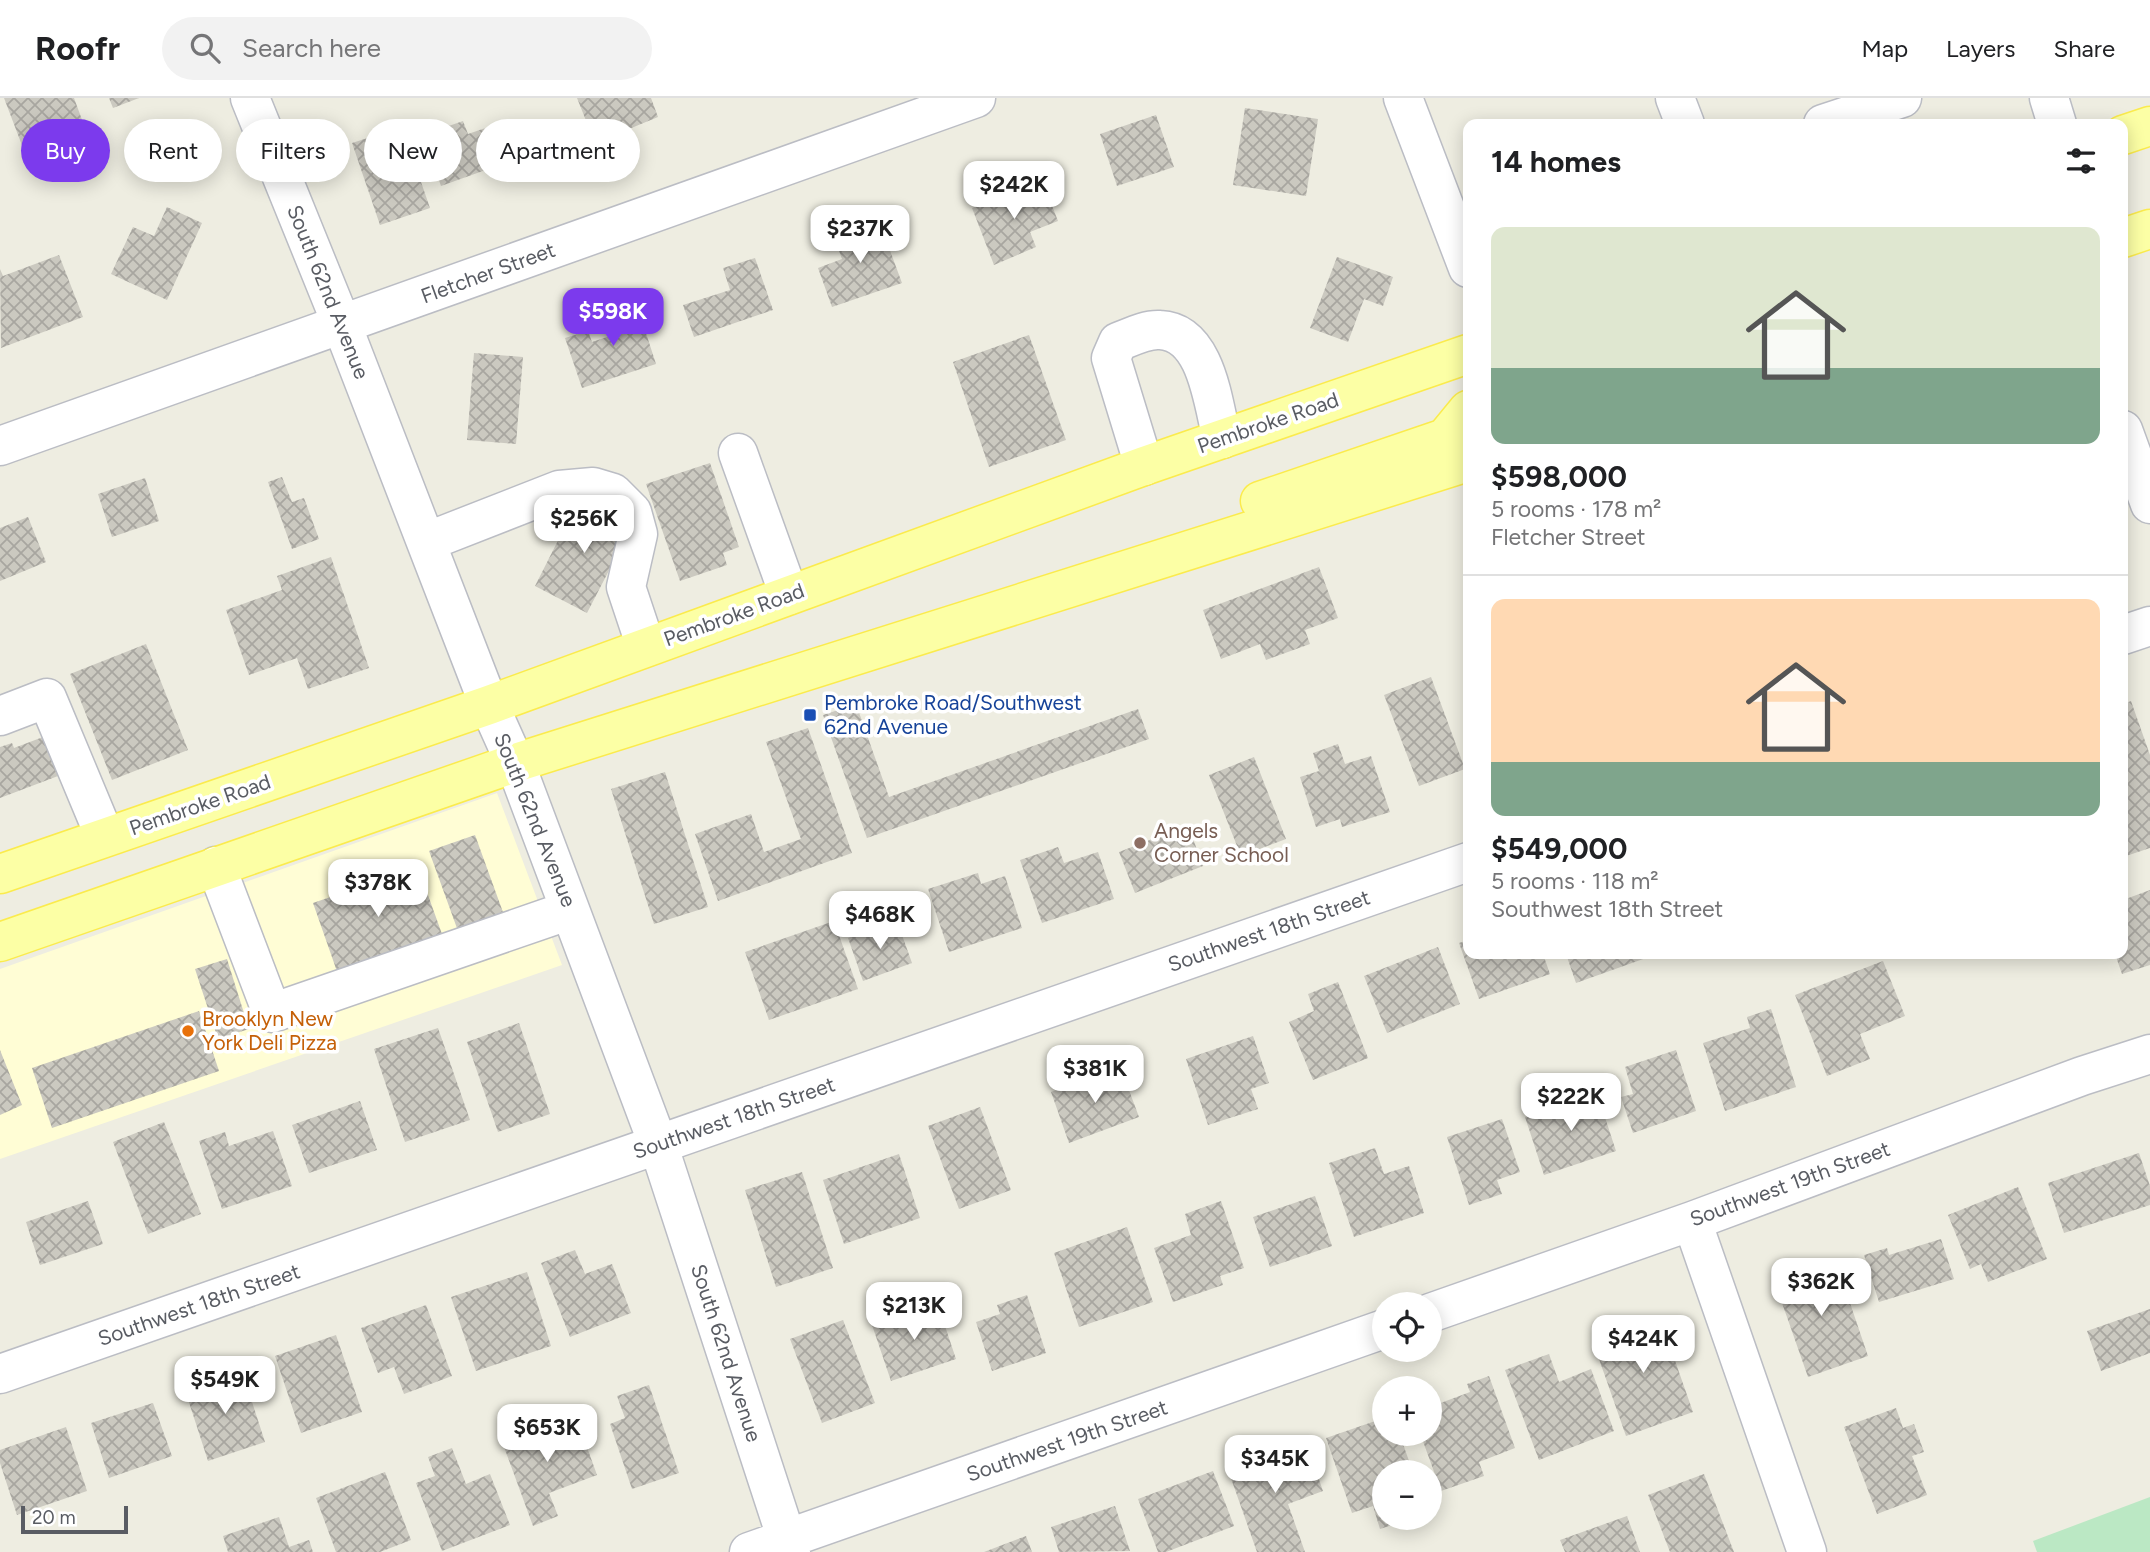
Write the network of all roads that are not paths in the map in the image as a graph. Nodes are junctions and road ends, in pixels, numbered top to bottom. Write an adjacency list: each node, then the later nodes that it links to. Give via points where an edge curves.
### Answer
1 (250, 98): 15 (street, South 62nd Avenue)
2 (976, 98): 15 (street, Fletcher Street)
3 (1403, 98): 14 (street)
4 (1675, 98): 7 (street)
5 (1902, 98): 8 (street)
6 (2049, 98): 9 (street)
7 (1683, 119)
8 (1838, 119)
9 (2055, 119)
10 (2150, 126): 11 (main road)
11 (2128, 133)
12 (2150, 229): 13 (main road)
13 (2128, 236)
14 (1463, 255)
15 (342, 325): 20 (street, Fletcher Street); 25 (street, South 62nd Avenue)
16 (1463, 356): 18 (main road, Pembroke Road)
17 (1463, 416): 27 (main road, via 1446,438 1098,555)
18 (1222, 439): 23 (main road, Pembroke Road); 23 (street, via 1196,352 1182,335 1159,330 1138,334 1118,342 1111,358)
19 (2128, 444): 24 (street)
20 (0, 446)
21 (738, 453): 26 (street)
22 (1463, 464): 27 (main road)
23 (1144, 466): 26 (main road, Pembroke Road)
24 (2150, 504)
25 (426, 542): 30 (street, via 559,490 593,487 613,493 632,512 638,534 626,587); 31 (street, South 62nd Avenue)
26 (789, 595): 30 (main road, Pembroke Road)
27 (1046, 596): 33 (main road)
28 (2150, 626): 29 (street)
29 (2128, 633)
30 (646, 648): 31 (main road, Pembroke Road)
31 (489, 705): 33 (street, South 62nd Avenue); 34 (main road, Pembroke Road)
32 (0, 716): 34 (street, via 47,698)
33 (515, 763): 36 (main road); 38 (street, South 62nd Avenue)
34 (105, 838): 37 (main road, Pembroke Road)
35 (1463, 864): 41 (street, Southwest 18th Street)
36 (216, 866): 38 (street, via 272,1013); 39 (main road)
37 (0, 874)
38 (570, 910): 41 (street, South 62nd Avenue)
39 (0, 942)
40 (2150, 1054): 42 (street, Southwest 19th Street)
41 (658, 1144): 45 (street, Southwest 18th Street); 46 (street, South 62nd Avenue)
42 (1692, 1221): 43 (street, Southwest 19th Street); 48 (street)
43 (1442, 1309)
44 (1372, 1333): 46 (street, Southwest 19th Street)
45 (0, 1374)
46 (789, 1546): 47 (street, Southwest 19th Street)
47 (749, 1552)
48 (1807, 1552)

